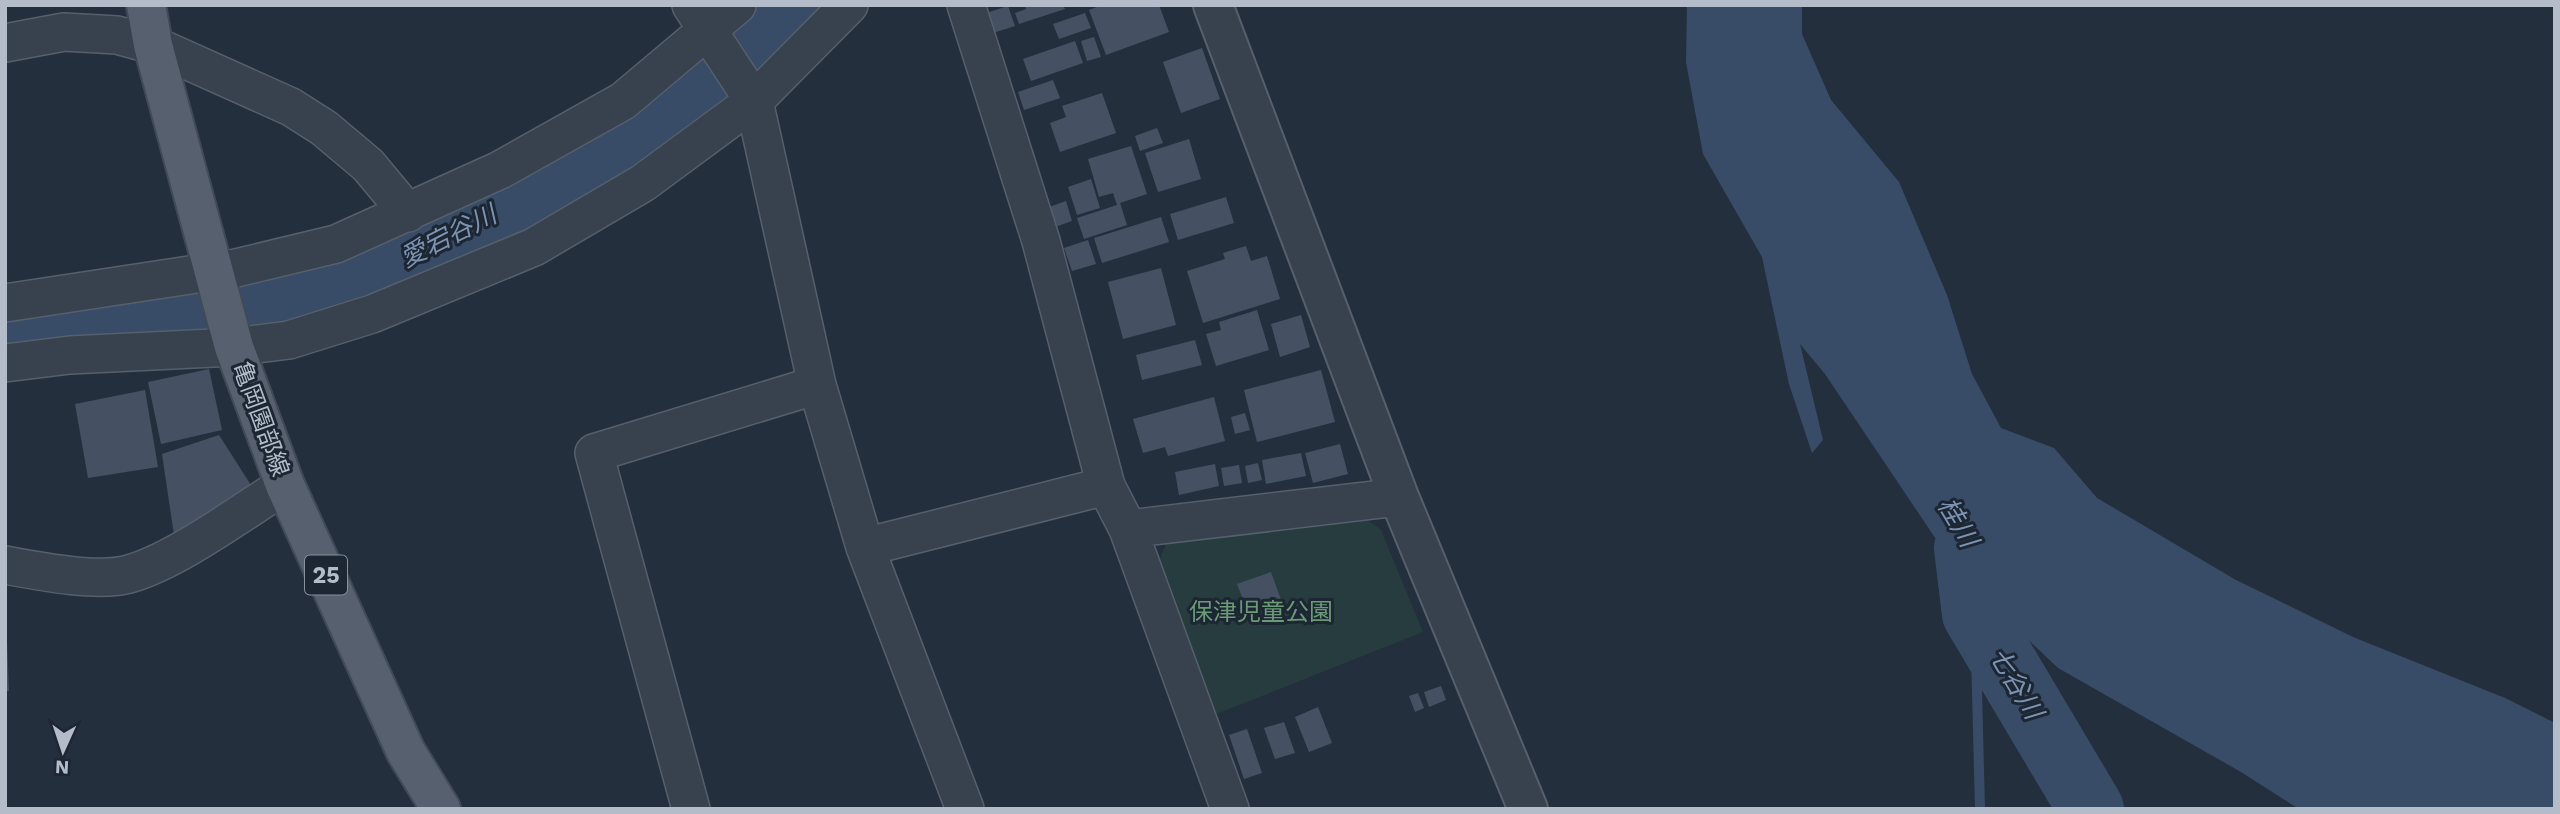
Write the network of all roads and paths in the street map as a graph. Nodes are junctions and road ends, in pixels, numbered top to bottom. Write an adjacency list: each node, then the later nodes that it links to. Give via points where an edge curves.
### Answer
1 (146, 5): 9 (main road, 亀岡園部線 / 25)
2 (737, 5): 7 (street)
3 (849, 5): 10 (street)
4 (966, 5): 18 (street, via 1041,241)
5 (1213, 5): 19 (street)
6 (60, 19): 8 (street); 9 (street)
7 (706, 29): 10 (street); 11 (street, via 623,101 500,170)
8 (5, 43)
9 (153, 45): 11 (street, via 291,107 324,128 368,165); 12 (main road, 亀岡園部線 / 25)
10 (751, 96): 14 (street, via 643,183 534,247 372,314 289,341); 16 (street)
11 (408, 213): 12 (street, via 336,244)
12 (216, 277): 13 (street); 14 (main road, 亀岡園部線 / 25)
13 (5, 303)
14 (232, 340): 15 (street); 17 (main road, 亀岡園部線 / 25)
15 (5, 363)
16 (817, 385): 21 (street); 24 (street, via 594,453)
17 (285, 485): 22 (street, via 183,549 128,575 67,576); 23 (main road, 亀岡園部線 / 25, via 406,752)
18 (1106, 486): 20 (street); 21 (street)
19 (1399, 497): 20 (street); 27 (street)
20 (1128, 529): 26 (street)
21 (864, 547): 25 (street)
22 (5, 565)
23 (441, 809)
24 (691, 809)
25 (965, 809)
26 (1230, 809)
27 (1528, 809)

